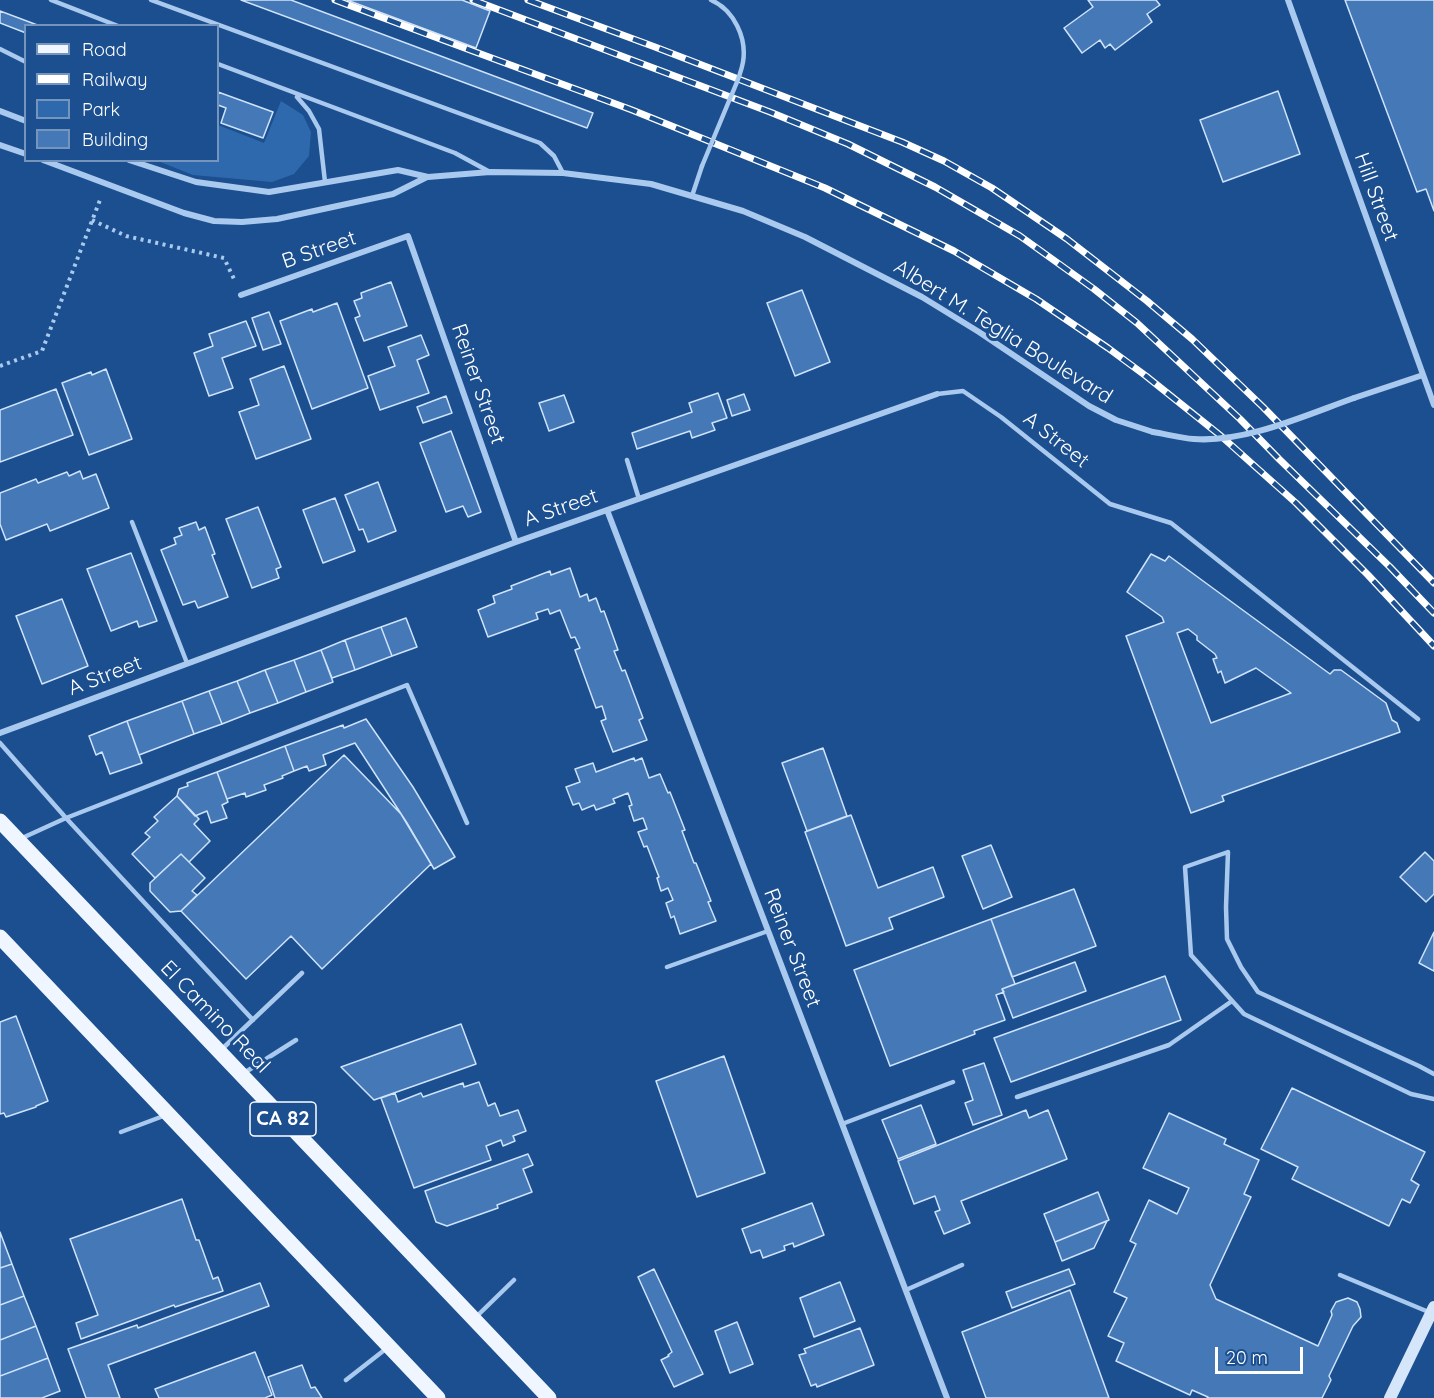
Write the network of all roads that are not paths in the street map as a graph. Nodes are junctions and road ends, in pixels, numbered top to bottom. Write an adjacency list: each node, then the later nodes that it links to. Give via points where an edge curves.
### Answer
1 (51, 0): 5 (lane)
2 (151, 0): 6 (lane)
3 (711, 0): 22 (lane, bridge, via 734,20 743,40 743,62)
4 (1288, 0): 25 (street, Hill Street)
5 (113, 24)
6 (216, 24)
7 (219, 25): 19 (lane, via 540,144 554,156)
8 (0, 49): 9 (lane)
9 (24, 61)
10 (219, 64): 11 (lane)
11 (296, 95): 18 (lane, via 455,153); 21 (lane, via 319,129)
12 (0, 111): 13 (street)
13 (24, 120)
14 (0, 145): 15 (street)
15 (24, 153)
16 (50, 162): 20 (street, Albert M. Teglia Boulevard, via 184,213 233,222 277,219 393,194)
17 (135, 162): 21 (street, Albert M. Teglia Boulevard, via 196,182 269,192)
18 (490, 172): 19 (street, Albert M. Teglia Boulevard); 20 (street, Albert M. Teglia Boulevard)
19 (563, 173): 22 (street, Albert M. Teglia Boulevard, via 651,184)
20 (428, 177): 21 (street, Albert M. Teglia Boulevard, via 398,170)
21 (325, 182)
22 (692, 195): 25 (street, Albert M. Teglia Boulevard, bridge, via 805,237 922,297 1089,406 1153,432 1194,440 1227,438 1263,430)
23 (408, 236): 24 (street, B Street); 32 (street, Reiner Street)
24 (241, 295)
25 (1423, 375): 27 (street, Hill Street)
26 (937, 394): 29 (street, A Street); 34 (lane, A Street, via 963,391 1110,504 1171,523)
27 (1434, 405)
28 (627, 460): 29 (lane)
29 (639, 499): 30 (street, A Street)
30 (608, 510): 32 (street, A Street); 41 (street, Reiner Street)
31 (132, 522): 33 (lane)
32 (516, 542): 33 (street, A Street)
33 (187, 663): 35 (street, A Street)
34 (1418, 719)
35 (0, 734)
36 (0, 743): 37 (lane)
37 (66, 818): 39 (lane, via 407,685); 40 (lane); 46 (lane)
38 (0, 821): 40 (main road, El Camino Real / CA 82)
39 (467, 824)
40 (17, 840): 48 (main road, El Camino Real / CA 82)
41 (768, 931): 43 (lane); 55 (street, Reiner Street)
42 (0, 937): 54 (main road)
43 (667, 967)
44 (302, 974): 46 (lane)
45 (1232, 1001): 50 (lane, via 1191,955 1185,867 1228,852 1227,939 1258,992); 52 (lane, via 1169,1045); 53 (lane, via 1244,1014 1411,1094)
46 (253, 1020): 48 (lane)
47 (296, 1040): 49 (lane)
48 (219, 1052): 49 (main road, El Camino Real / CA 82)
49 (241, 1074): 62 (main road, El Camino Real / CA 82)
50 (1434, 1074)
51 (953, 1082): 55 (lane)
52 (1017, 1097)
53 (1434, 1099)
54 (169, 1114): 56 (lane); 63 (main road)
55 (842, 1124): 60 (street, Reiner Street)
56 (122, 1132)
57 (962, 1265): 60 (lane)
58 (1340, 1275): 61 (lane)
59 (514, 1280): 62 (lane)
60 (906, 1290): 67 (street, Reiner Street)
61 (1433, 1310): 68 (main road)
62 (474, 1319): 66 (main road, El Camino Real / CA 82)
63 (389, 1346): 64 (lane); 65 (main road)
64 (346, 1380)
65 (438, 1398)
66 (549, 1398)
67 (947, 1398)
68 (1390, 1398)

